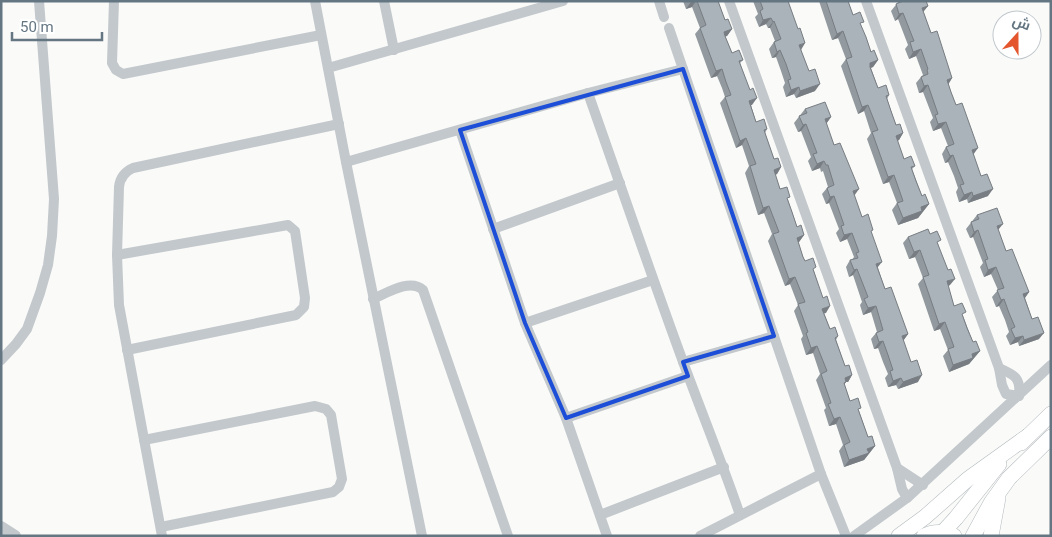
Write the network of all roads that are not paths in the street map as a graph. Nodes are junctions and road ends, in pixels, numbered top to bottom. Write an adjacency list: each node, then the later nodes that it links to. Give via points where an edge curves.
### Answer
1 (39, 1): 27 (street, via 54,199 52,236 48,265 27,329)
2 (114, 1): 11 (street, via 112,63 124,74)
3 (315, 1): 11 (street)
4 (384, 1): 12 (street)
5 (563, 1): 12 (street)
6 (659, 1): 9 (street)
7 (730, 1): 39 (street)
8 (866, 1): 30 (street)
9 (664, 17)
10 (669, 28): 14 (street)
11 (321, 36): 13 (street)
12 (394, 50): 13 (street)
13 (328, 68): 16 (street)
14 (683, 69): 15 (street); 25 (street)
15 (588, 93): 17 (street); 19 (street)
16 (339, 124): 18 (street); 21 (street, via 128,170 120,182)
17 (460, 130): 18 (street); 20 (street)
18 (346, 162): 23 (street)
19 (620, 183): 20 (street); 22 (street)
20 (493, 229): 24 (street)
21 (117, 256): 26 (street, via 119,305); 26 (street, via 288,225 295,231 305,298 304,306 296,315)
22 (653, 280): 24 (street); 28 (street)
23 (373, 299): 50 (street); 51 (street, via 410,285 424,290)
24 (525, 323): 34 (street)
25 (774, 336): 28 (street); 40 (street)
26 (128, 350): 37 (street)
27 (1, 360)
28 (683, 362): 31 (street)
29 (1051, 365): 32 (street)
30 (999, 368): 32 (street, via 1017,378); 32 (street, via 1006,394)
31 (688, 376): 34 (street); 38 (street)
32 (1019, 396): 41 (street)
33 (1051, 414): 35 (main road)
34 (566, 418): 45 (street)
35 (1028, 436): 48 (main road, via 989,474); 56 (main road)
36 (1051, 437): 42 (main road)
37 (144, 440): 47 (street); 47 (street, via 316,406 326,408 331,415 342,479 333,492)
38 (724, 467): 44 (street); 45 (street)
39 (897, 468): 41 (street); 43 (street)
40 (821, 474): 44 (street); 54 (street)
41 (922, 485): 43 (street)
42 (1000, 490): 58 (main road); 59 (main road)
43 (907, 498): 55 (street)
44 (740, 515): 53 (street)
45 (600, 516): 52 (street)
46 (1, 527): 49 (street)
47 (162, 531)
48 (948, 534): 57 (main road, via 932,532)
49 (15, 536)
50 (422, 536)
51 (508, 536)
52 (607, 536)
53 (700, 536)
54 (846, 536)
55 (854, 536)
56 (899, 536)
57 (924, 536)
58 (973, 536)
59 (991, 536)

